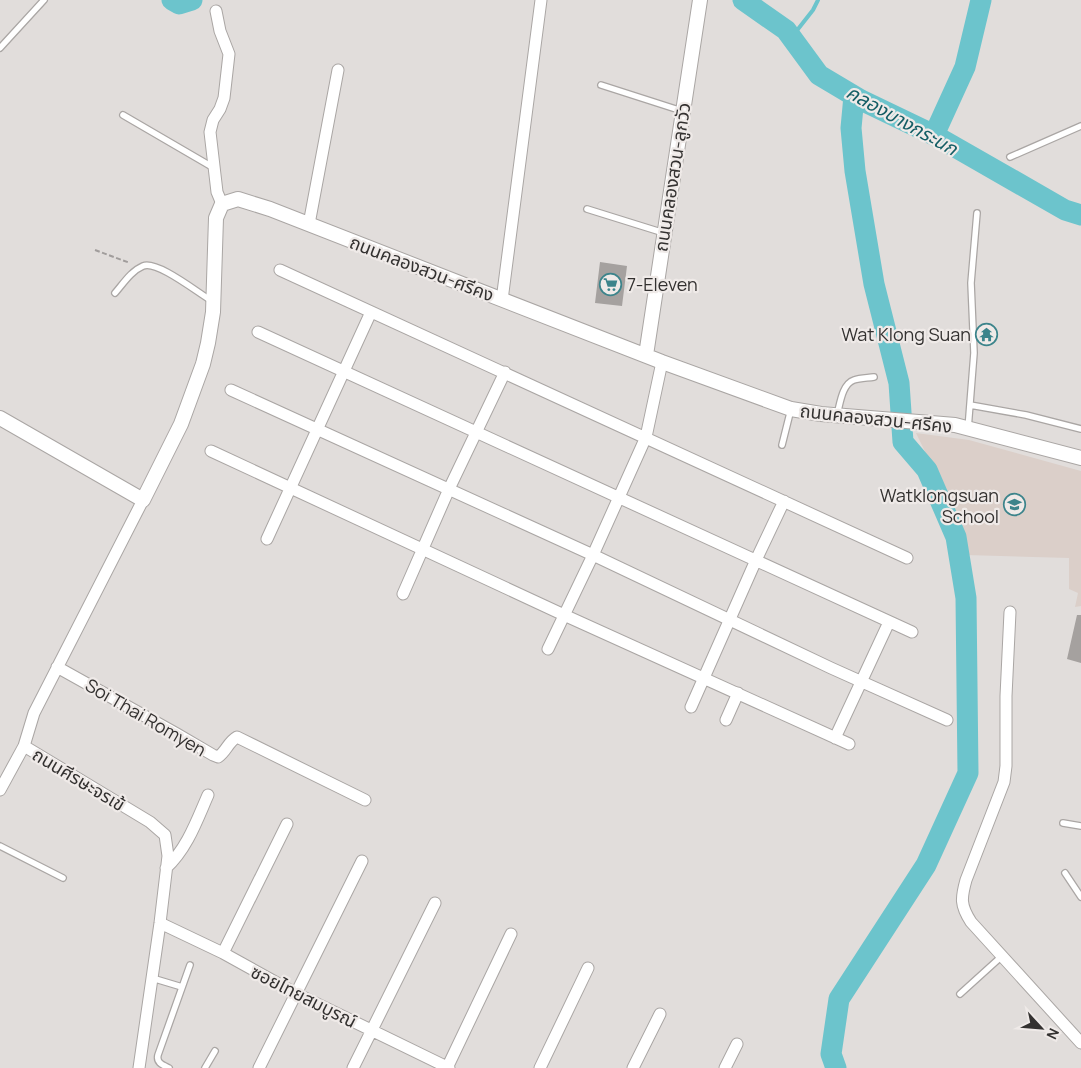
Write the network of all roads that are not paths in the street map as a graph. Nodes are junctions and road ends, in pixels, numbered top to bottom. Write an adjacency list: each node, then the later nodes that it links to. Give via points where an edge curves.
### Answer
1 (44, 0): 5 (lane)
2 (541, 0): 20 (street)
3 (699, 3): 8 (street, ถนนคลองสวน-ลูกวัว)
4 (216, 11): 12 (street, via 229,64 224,98 211,125)
5 (0, 48)
6 (338, 70): 16 (street)
7 (601, 85): 8 (lane)
8 (682, 111): 17 (street, ถนนคลองสวน-ลูกวัว)
9 (123, 115): 12 (lane)
10 (1081, 126): 11 (lane)
11 (1010, 157)
12 (214, 168): 13 (street)
13 (222, 204): 16 (street, ถนนคลองสวน-ศรีคง, via 238,199); 21 (street, via 216,224)
14 (587, 209): 17 (lane)
15 (977, 213): 30 (lane, via 971,283 974,354)
16 (309, 224): 20 (street, ถนนคลองสวน-ศรีคง)
17 (664, 233): 24 (street, ถนนคลองสวน-ลูกวัว)
18 (280, 270): 22 (street)
19 (115, 293): 21 (lane, via 134,272 153,265)
20 (502, 300): 24 (street, ถนนคลองสวน-ศรีคง)
21 (213, 302): 45 (street, via 203,364 181,424)
22 (371, 312): 26 (street); 27 (street)
23 (258, 332): 26 (street)
24 (646, 355): 25 (street, ถนนคลองสวน-ศรีคง)
25 (662, 362): 31 (street, ถนนคลองสวน-ศรีคง); 38 (street)
26 (343, 372): 34 (street); 37 (street)
27 (505, 372): 37 (street); 38 (street)
28 (874, 377): 32 (lane, via 849,383)
29 (231, 390): 34 (street)
30 (970, 405): 35 (lane); 36 (lane)
31 (790, 409): 32 (street, ถนนคลองสวน-ศรีคง); 39 (lane)
32 (836, 416): 35 (street, ถนนคลองสวน-ศรีคง, via 955,425)
33 (0, 418): 45 (street)
34 (318, 429): 42 (street); 43 (street)
35 (968, 429): 41 (street, ถนนคลองสวน-ศรีคง)
36 (1081, 429)
37 (476, 432): 43 (street); 44 (street)
38 (646, 437): 44 (street); 46 (street)
39 (782, 445)
40 (211, 451): 42 (street)
41 (1081, 458)
42 (291, 488): 47 (street); 48 (street)
43 (449, 490): 48 (street); 49 (street)
44 (619, 498): 49 (street); 51 (street)
45 (143, 500): 59 (street, ถนนศีรษะจรเข้)
46 (784, 502): 50 (street); 51 (street)
47 (267, 539)
48 (424, 550): 52 (street); 54 (street)
49 (593, 555): 54 (street); 55 (street)
50 (907, 558)
51 (756, 560): 55 (street); 56 (street)
52 (403, 594)
53 (1010, 612): 85 (street, via 1005,775 966,880 962,901 962,908 971,922)
54 (564, 615): 58 (street); 60 (street)
55 (729, 620): 60 (street); 61 (street)
56 (889, 622): 57 (street); 61 (street)
57 (912, 632)
58 (548, 649)
59 (56, 667): 68 (street, ถนนศีรษะจรเข้, via 34,713); 71 (street, Soi Thai Romyen, via 213,755 223,754 236,737)
60 (703, 678): 62 (street); 63 (street)
61 (861, 681): 65 (street); 66 (street)
62 (738, 694): 64 (street); 66 (street)
63 (691, 707)
64 (726, 720)
65 (947, 720)
66 (835, 738): 67 (street)
67 (849, 744)
68 (24, 746): 69 (street); 77 (street, ถนนศีรษะจรเข้, via 160,828 167,844)
69 (0, 790)
70 (208, 795): 77 (street, via 184,846)
71 (365, 800)
72 (1063, 822): 74 (lane)
73 (287, 824): 84 (street)
74 (1081, 826)
75 (0, 846): 79 (lane)
76 (362, 861): 90 (street)
77 (166, 868): 82 (street, ถนนศีรษะจรเข้)
78 (1065, 873): 80 (lane)
79 (63, 878)
80 (1081, 897)
81 (435, 903): 93 (street)
82 (160, 923): 84 (street, ซอยไทยสมบูรณ์); 88 (street, ถนนศีรษะจรเข้)
83 (511, 934): 102 (street)
84 (223, 953): 90 (street, ซอยไทยสมบูรณ์)
85 (1002, 956): 91 (lane); 94 (street)
86 (190, 965): 89 (lane)
87 (588, 968): 103 (street)
88 (152, 978): 89 (lane); 97 (street, ถนนศีรษะจรเข้)
89 (182, 987): 98 (lane, via 157,1059)
90 (297, 994): 93 (street, ซอยไทยสมบูรณ์); 100 (street)
91 (960, 994)
92 (660, 1014): 104 (street)
93 (372, 1030): 101 (street); 102 (street, ซอยไทยสมบูรณ์)
94 (1081, 1043)
95 (737, 1044): 105 (street)
96 (215, 1051): 99 (lane)
97 (139, 1068)
98 (169, 1068)
99 (206, 1068)
100 (259, 1068)
101 (354, 1068)
102 (448, 1068)
103 (540, 1068)
104 (633, 1068)
105 (725, 1068)

